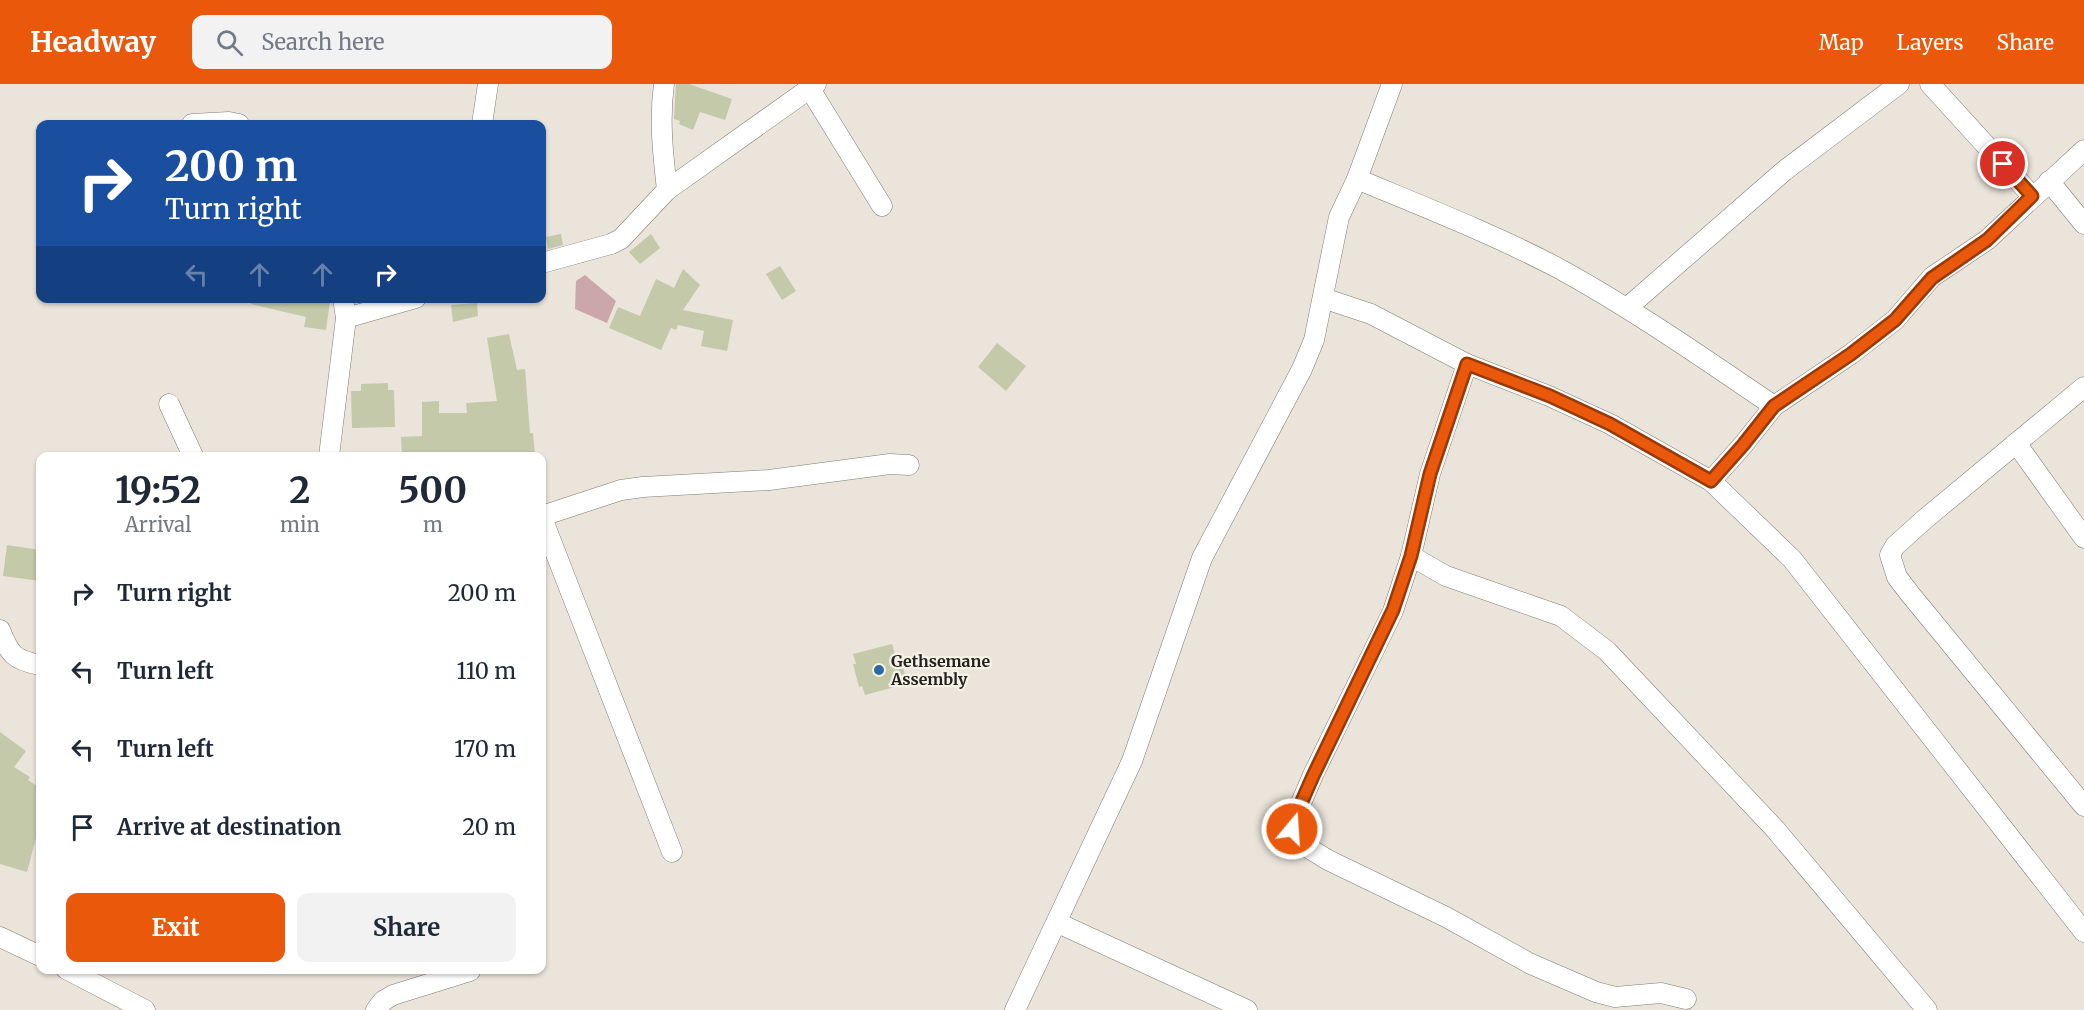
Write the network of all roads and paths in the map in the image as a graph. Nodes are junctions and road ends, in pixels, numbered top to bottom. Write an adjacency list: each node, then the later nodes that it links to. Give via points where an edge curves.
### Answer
1 (488, 84): 7 (street)
2 (664, 84): 11 (street, via 660,110)
3 (1392, 84): 9 (street)
4 (1899, 84): 18 (street, via 1785,171)
5 (1930, 84): 12 (street)
6 (813, 87): 11 (street); 13 (street)
7 (483, 120)
8 (2084, 150): 10 (street)
9 (1357, 179): 16 (street, via 1339,217); 18 (street, via 1485,233)
10 (2049, 181): 12 (street); 14 (street)
11 (667, 190): 15 (street, via 621,239)
12 (2032, 196): 23 (street, via 1987,240 1932,278 1895,320)
13 (882, 206)
14 (2084, 224)
15 (546, 263)
16 (1323, 298): 20 (street, via 1381,319); 37 (street, via 1314,340 1302,369 1202,558 1132,761)
17 (380, 303): 19 (street)
18 (1628, 307): 23 (street)
19 (345, 308): 26 (street)
20 (1467, 364): 28 (street, via 1610,424); 32 (street, via 1430,474)
21 (2084, 387): 24 (street)
22 (169, 404): 25 (street)
23 (1774, 406): 28 (street)
24 (2016, 443): 31 (street); 35 (street, via 1894,546 1890,555 1897,577 1910,594)
25 (191, 452)
26 (329, 452)
27 (909, 465): 29 (street, via 890,464 769,480 642,487 621,490)
28 (1711, 481): 38 (street, via 1792,559)
29 (546, 516)
30 (546, 527): 36 (street)
31 (2084, 538)
32 (1411, 556): 43 (street, via 1393,610 1295,817 1292,829 1297,841 1531,964 1596,992 1616,997 1661,993); 48 (street, via 1446,576 1561,616 1607,651 1775,829)
33 (0, 630): 34 (street, via 11,654)
34 (36, 664)
35 (2084, 806)
36 (672, 852)
37 (1058, 923): 46 (street); 47 (street)
38 (2084, 932)
39 (0, 937): 40 (street)
40 (36, 954)
41 (76, 974): 44 (street)
42 (460, 974): 45 (street, via 393,995)
43 (1686, 999)
44 (145, 1010)
45 (376, 1010)
46 (1015, 1010)
47 (1247, 1010)
48 (1927, 1010)

